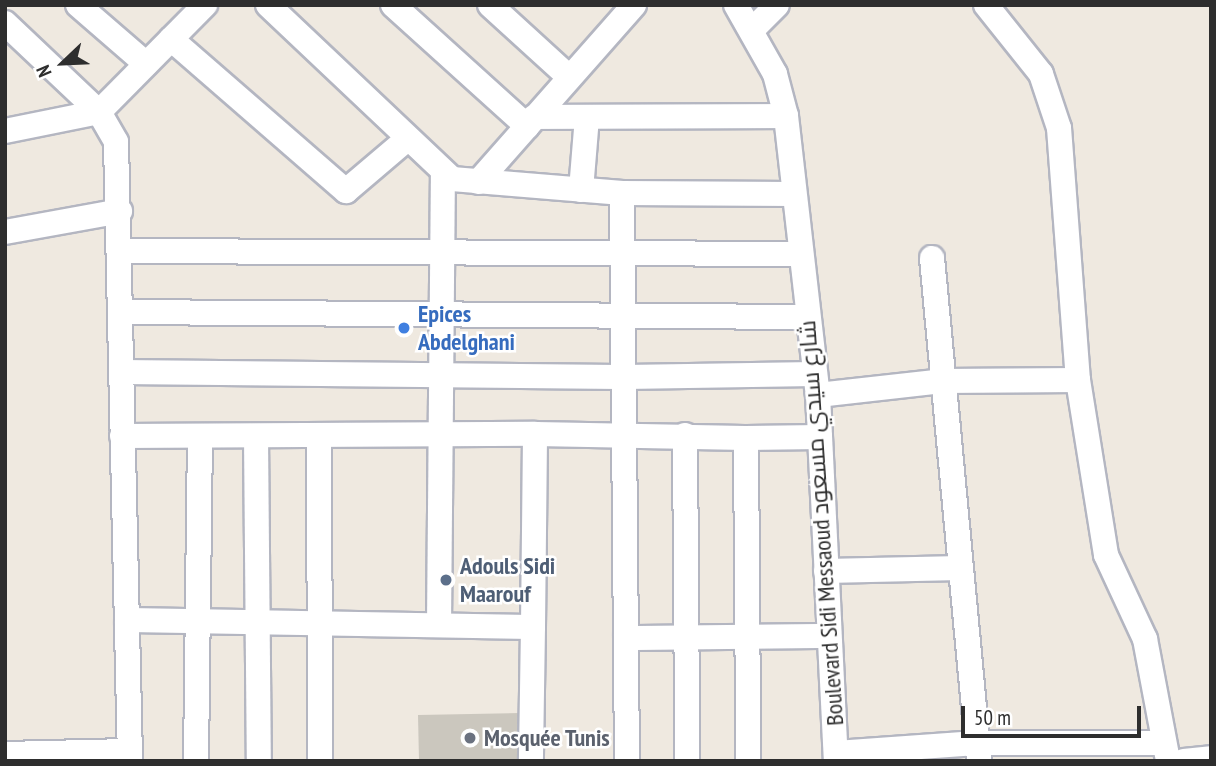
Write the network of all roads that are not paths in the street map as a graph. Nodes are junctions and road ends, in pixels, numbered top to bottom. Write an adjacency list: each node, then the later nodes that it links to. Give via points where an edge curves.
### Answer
1 (78, 5): 13 (street)
2 (205, 5): 12 (street)
3 (393, 5): 18 (street)
4 (490, 5): 14 (street)
5 (634, 5): 14 (street)
6 (736, 5): 11 (street, Boulevard Sidi Messaoud شارع سيدي مسعود)
7 (777, 5): 11 (street)
8 (986, 5): 40 (street, via 1026,50 1054,107 1068,225)
9 (274, 7): 20 (street)
10 (5, 23): 15 (street)
11 (752, 30): 16 (street, Boulevard Sidi Messaoud شارع سيدي مسعود, via 775,74)
12 (171, 39): 13 (street); 20 (street, via 346,191)
13 (146, 64): 15 (street)
14 (569, 78): 18 (street)
15 (99, 112): 19 (street); 26 (street, via 116,142)
16 (786, 116): 17 (street); 25 (street, Boulevard Sidi Messaoud شارع سيدي مسعود)
17 (587, 117): 18 (street); 23 (street)
18 (531, 122): 22 (street)
19 (5, 131)
20 (406, 140): 21 (street)
21 (443, 175): 22 (street); 29 (street)
22 (478, 182): 23 (street)
23 (581, 190): 24 (street)
24 (622, 193): 25 (street); 30 (street)
25 (793, 194): 31 (street, Boulevard Sidi Messaoud شارع سيدي مسعود)
26 (120, 211): 27 (street); 28 (street)
27 (5, 232)
28 (121, 251): 29 (street); 33 (street)
29 (442, 251): 30 (street); 34 (street)
30 (623, 254): 31 (street); 35 (street)
31 (801, 254): 36 (street, Boulevard Sidi Messaoud شارع سيدي مسعود)
32 (932, 258): 41 (street)
33 (121, 312): 34 (street); 37 (street)
34 (441, 312): 35 (street); 38 (street)
35 (624, 317): 36 (street); 39 (street)
36 (808, 317): 42 (street, Boulevard Sidi Messaoud شارع سيدي مسعود)
37 (121, 372): 38 (street); 46 (street)
38 (440, 376): 39 (street); 43 (street)
39 (625, 377): 42 (street); 50 (street)
40 (1078, 380): 41 (street); 66 (street, via 1106,555 1145,639)
41 (942, 381): 42 (street); 53 (street)
42 (816, 384): 51 (street, Boulevard Sidi Messaoud شارع سيدي مسعود)
43 (440, 434): 44 (street); 49 (street); 59 (street)
44 (535, 434): 50 (street); 60 (street)
45 (685, 435): 50 (street); 52 (street); 64 (street)
46 (122, 436): 47 (street); 55 (street)
47 (200, 436): 48 (street); 56 (street)
48 (256, 436): 49 (street); 57 (street)
49 (319, 436): 58 (street)
50 (627, 436): 63 (street)
51 (820, 437): 52 (street); 54 (street, Boulevard Sidi Messaoud شارع سيدي مسعود)
52 (746, 438): 62 (street)
53 (960, 568): 54 (street); 65 (street)
54 (826, 571): 61 (street, Boulevard Sidi Messaoud شارع سيدي مسعود)
55 (127, 620): 56 (street); 68 (street)
56 (198, 620): 57 (street); 71 (street)
57 (259, 621): 58 (street); 72 (street)
58 (319, 622): 59 (street); 73 (street)
59 (439, 624): 60 (street)
60 (533, 626): 74 (street)
61 (829, 636): 62 (street); 69 (street, Boulevard Sidi Messaoud شارع سيدي مسعود)
62 (746, 637): 64 (street); 77 (street)
63 (626, 638): 64 (street); 75 (street)
64 (685, 638): 76 (street)
65 (978, 752): 66 (street); 69 (street)
66 (1166, 752)
67 (5, 754): 68 (street)
68 (130, 756)
69 (836, 757)
70 (1211, 758): 78 (street)
71 (196, 761)
72 (259, 761)
73 (320, 761)
74 (531, 761)
75 (627, 761)
76 (687, 761)
77 (748, 761)
78 (1184, 761)

